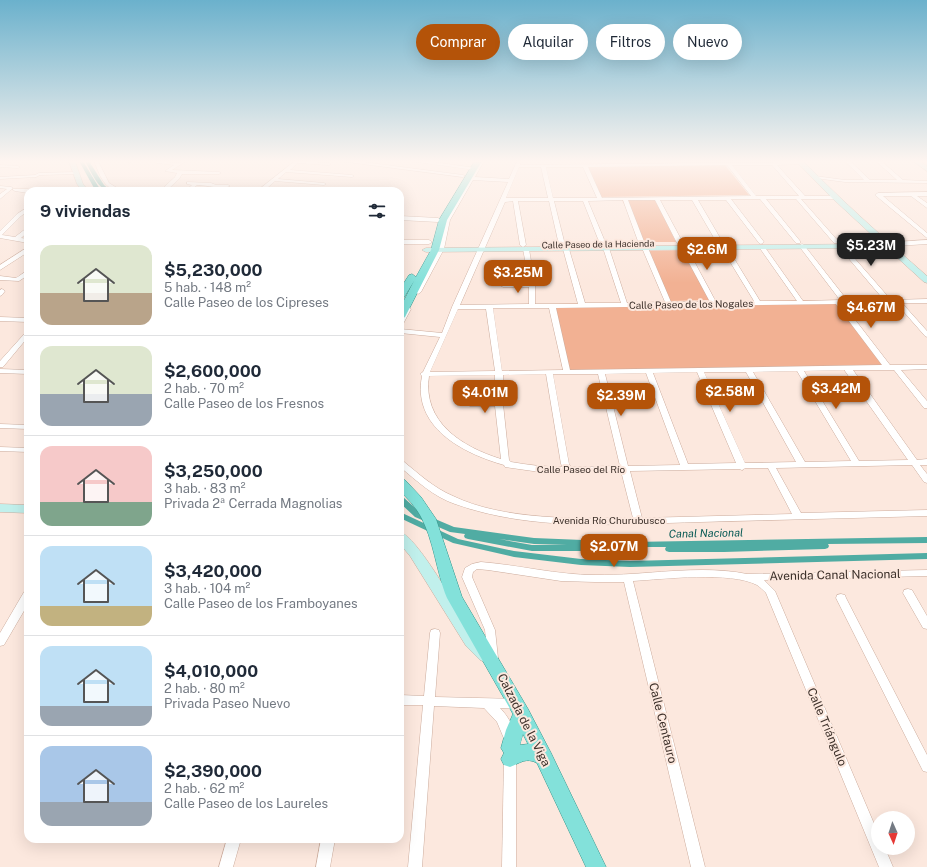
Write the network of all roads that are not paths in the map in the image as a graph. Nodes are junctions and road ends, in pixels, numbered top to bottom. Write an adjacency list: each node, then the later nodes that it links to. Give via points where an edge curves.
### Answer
1 (450, 201): 19 (main road)
2 (453, 201): 31 (main road, via 443,220)
3 (501, 201): 40 (street, Calle Paseo del Río)
4 (515, 201): 37 (street)
5 (551, 201): 38 (street)
6 (586, 201): 35 (street)
7 (626, 201): 36 (street)
8 (658, 201): 32 (street)
9 (696, 201): 33 (street)
10 (730, 201): 34 (street)
11 (765, 201): 28 (street)
12 (804, 201): 29 (street)
13 (839, 201): 17 (street)
14 (847, 201): 17 (street)
15 (886, 201): 23 (street)
16 (24, 212): 21 (street)
17 (860, 216): 22 (street); 39 (street, via 869,219)
18 (404, 218): 19 (street)
19 (438, 220): 31 (main road)
20 (24, 232): 24 (street)
21 (0, 235): 24 (street)
22 (877, 235): 30 (street, Calle Paseo de la Hacienda); 39 (street)
23 (927, 236)
24 (16, 239): 25 (street)
25 (24, 240)
26 (404, 242): 31 (street)
27 (927, 242): 39 (street, Calle Paseo de la Hacienda)
28 (796, 244): 29 (street, Calle Paseo de la Hacienda); 34 (street, Calle Paseo de la Hacienda); 57 (street)
29 (839, 244): 30 (street, Calle Paseo de la Hacienda); 53 (street)
30 (868, 244): 39 (street, Calle Paseo de la Hacienda)
31 (435, 245): 40 (street, Calle Paseo de la Hacienda); 52 (main road); 67 (main road); 68 (street)
32 (682, 245): 33 (street, Calle Paseo de la Hacienda); 36 (street, Calle Paseo de la Hacienda); 60 (street)
33 (722, 245): 34 (street, Calle Paseo de la Hacienda); 58 (street)
34 (761, 245): 56 (street)
35 (605, 246): 36 (street, Calle Paseo de la Hacienda); 38 (street, Calle Paseo de la Hacienda); 62 (street)
36 (643, 246): 59 (street)
37 (524, 247): 38 (street, Calle Paseo de la Hacienda); 40 (street, Calle Paseo de la Hacienda); 44 (street)
38 (564, 247): 61 (street)
39 (896, 247): 47 (street); 47 (street, via 913,267)
40 (482, 248): 66 (street, Calle Paseo del Río)
41 (24, 251): 43 (street)
42 (0, 258): 43 (street)
43 (10, 260): 45 (street)
44 (529, 267): 46 (street); 50 (street)
45 (0, 268)
46 (503, 268)
47 (925, 274)
48 (24, 275): 49 (street, via 17,280)
49 (0, 278)
50 (532, 285): 51 (street); 64 (street)
51 (503, 286)
52 (404, 291)
53 (889, 301): 54 (street, Calle Paseo de los Nogales); 57 (street, Calle Paseo de los Nogales)
54 (897, 301): 55 (street, Calle Paseo de los Nogales); 73 (street)
55 (927, 301)
56 (801, 302): 57 (street, Calle Paseo de los Nogales); 58 (street, Calle Paseo de los Nogales)
57 (842, 302): 77 (street)
58 (758, 303): 60 (street, Calle Paseo de los Nogales)
59 (669, 304): 60 (street, Calle Paseo de los Nogales); 62 (street, Calle Paseo de los Nogales)
60 (714, 304)
61 (582, 305): 62 (street, Calle Paseo de los Nogales); 65 (street, Calle Paseo de los Nogales)
62 (625, 305)
63 (489, 306): 64 (street, Calle Paseo de los Nogales); 66 (street, Calle Paseo de los Nogales); 86 (street)
64 (532, 306): 65 (street, Calle Paseo de los Nogales)
65 (552, 306): 88 (street)
66 (455, 307): 72 (street, Calle Paseo del Río)
67 (404, 309)
68 (404, 315)
69 (0, 319): 70 (street)
70 (24, 320)
71 (404, 331): 72 (street)
72 (444, 335): 90 (street, Calle Paseo del Río)
73 (927, 335)
74 (24, 338): 75 (street)
75 (0, 365)
76 (927, 367): 78 (street)
77 (888, 368): 78 (street); 80 (street)
78 (896, 368): 93 (street)
79 (799, 369): 80 (street); 81 (street); 100 (street)
80 (848, 369): 99 (street)
81 (749, 370): 83 (street); 102 (street)
82 (0, 371): 84 (street)
83 (700, 371): 85 (street); 105 (street)
84 (24, 372)
85 (649, 372): 89 (street); 106 (street)
86 (499, 373): 87 (street); 90 (street); 92 (street)
87 (549, 373): 88 (street); 107 (street, via 565,464)
88 (567, 373): 89 (street)
89 (600, 373): 108 (street)
90 (424, 374): 101 (street, Calle Paseo del Río, via 426,404 436,423 468,449)
91 (470, 404): 92 (street)
92 (500, 404): 101 (street)
93 (927, 406)
94 (0, 426): 95 (street)
95 (24, 427)
96 (0, 449): 97 (street)
97 (24, 450)
98 (927, 462): 99 (street, Calle Paseo del Río)
99 (915, 463): 100 (street, Calle Paseo del Río); 109 (street)
100 (858, 464): 102 (street, Calle Paseo del Río)
101 (508, 465): 107 (street, Calle Paseo del Río)
102 (802, 465): 104 (street, Calle Paseo del Río)
103 (404, 466): 115 (street, Avenida Río Churubusco, via 430,488 456,501 495,513 560,521)
104 (772, 466): 105 (street, Calle Paseo del Río); 114 (street)
105 (742, 467): 106 (street, Calle Paseo del Río)
106 (685, 468): 108 (street, Calle Paseo del Río)
107 (569, 470): 108 (street, Calle Paseo del Río)
108 (624, 470): 115 (street)
109 (927, 480)
110 (404, 487): 126 (main road, Calzada de la Viga, via 430,520 446,577 455,598)
111 (0, 508): 112 (street)
112 (24, 509)
113 (927, 513): 114 (street, Avenida Río Churubusco)
114 (798, 516): 115 (street, Avenida Río Churubusco)
115 (638, 521)
116 (404, 541): 126 (street, via 415,553 471,642)
117 (927, 573): 118 (street, Avenida Canal Nacional)
118 (743, 577): 119 (street, via 715,574); 142 (street, Calle Triángulo, via 768,587)
119 (628, 578): 126 (street, via 555,577 472,567 467,573 468,580 490,630); 141 (street, Calle Centauro)
120 (908, 593): 123 (street)
121 (841, 598): 133 (street)
122 (24, 602): 125 (street)
123 (927, 625)
124 (435, 633): 128 (street)
125 (0, 642)
126 (493, 661): 130 (main road, Calzada de la Viga)
127 (404, 700): 128 (street)
128 (429, 701): 129 (street); 138 (street)
129 (487, 703): 130 (street); 131 (street, via 504,722 509,734)
130 (520, 709): 131 (main road); 132 (main road, Calzada de la Viga)
131 (510, 753): 132 (main road, via 524,752); 139 (street)
132 (544, 759): 140 (main road, Calzada de la Viga)
133 (927, 767)
134 (233, 843): 136 (street)
135 (327, 843): 137 (street)
136 (226, 867)
137 (323, 867)
138 (416, 867)
139 (509, 867)
140 (596, 867)
141 (698, 867)
142 (886, 867)

